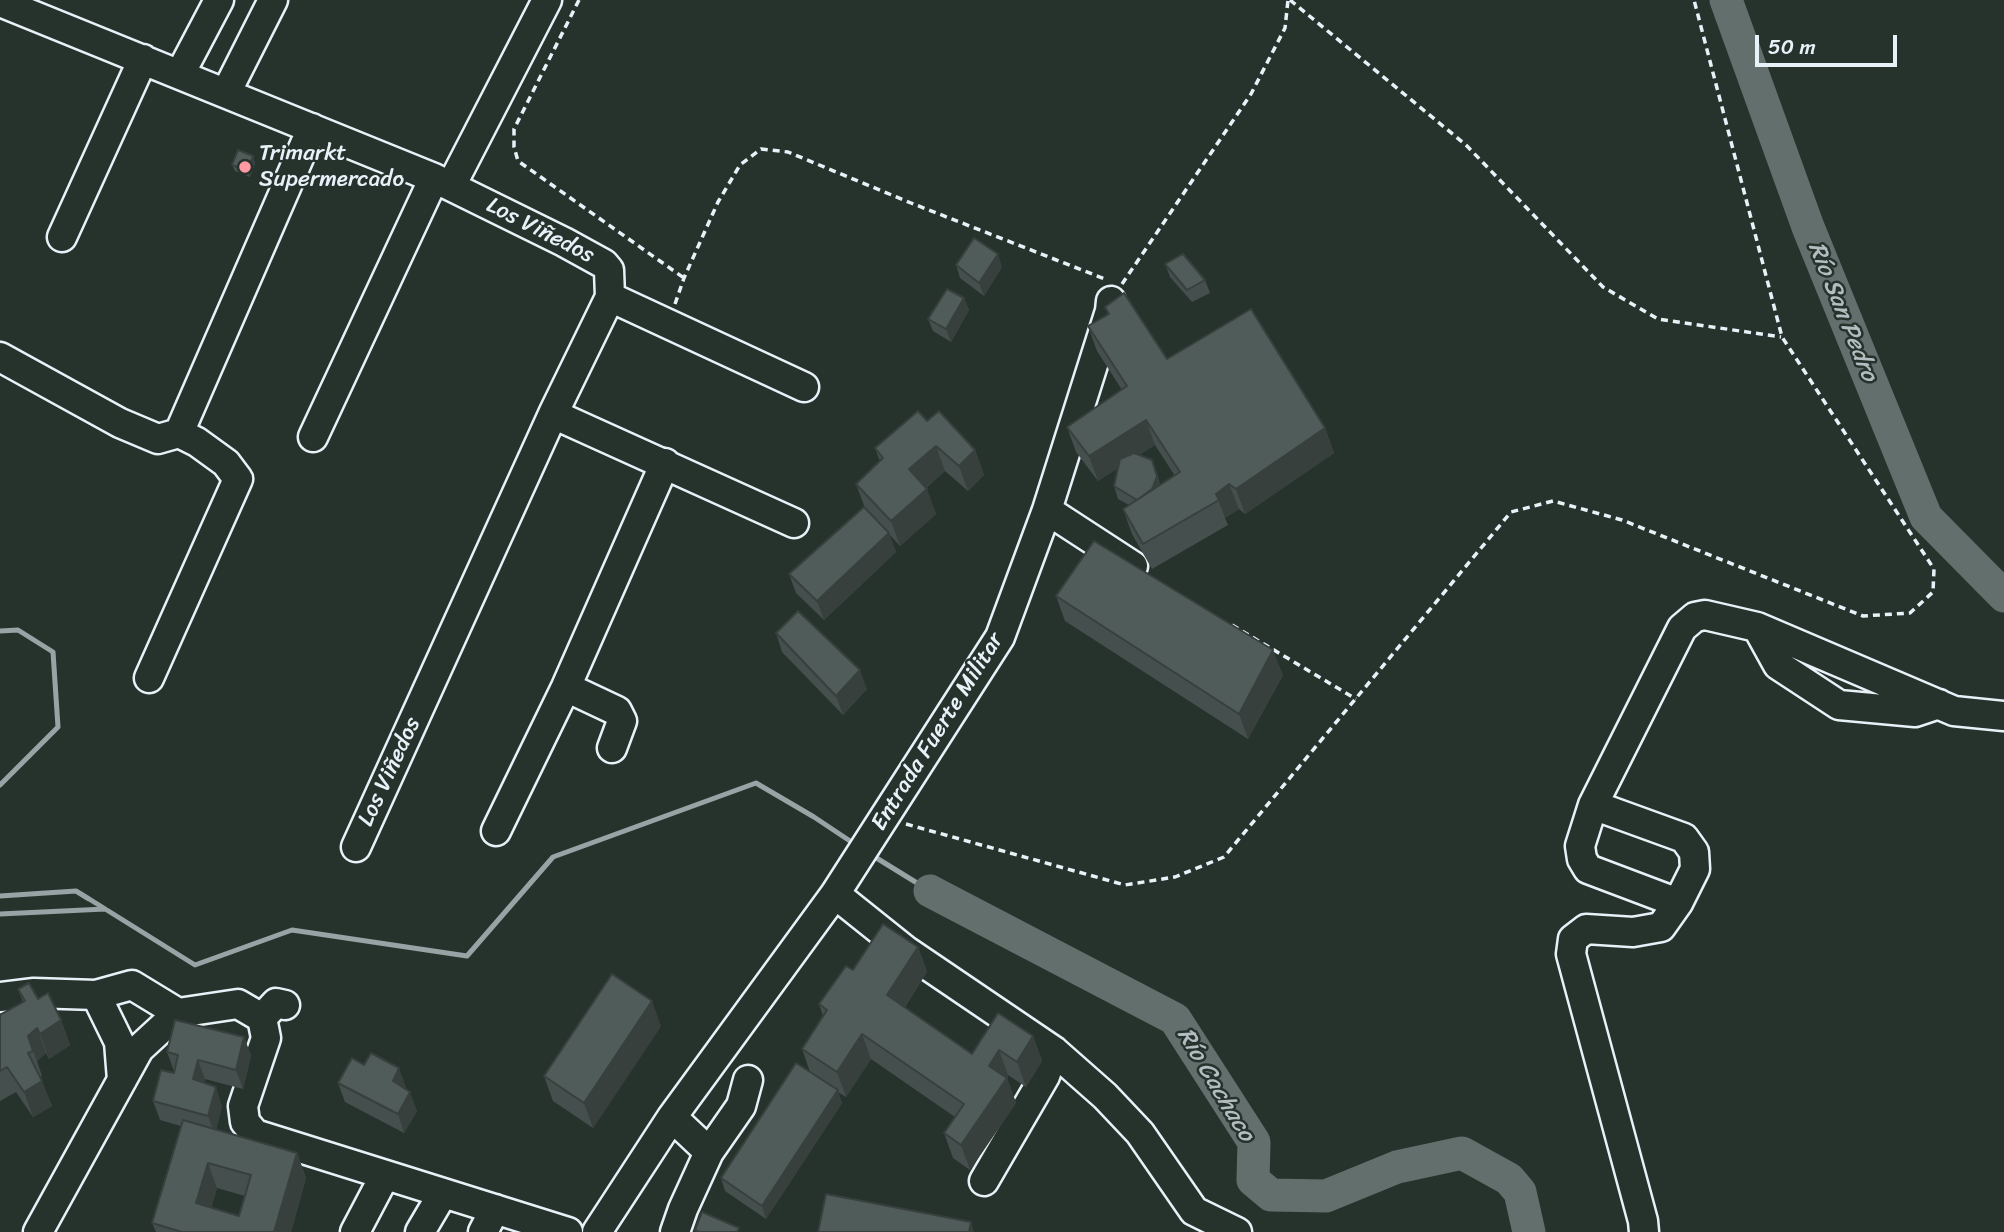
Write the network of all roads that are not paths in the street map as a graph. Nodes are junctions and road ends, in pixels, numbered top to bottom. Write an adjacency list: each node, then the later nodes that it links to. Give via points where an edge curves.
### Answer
1 (219, 0): 6 (street)
2 (272, 0): 7 (street)
3 (547, 0): 9 (street)
4 (0, 2): 5 (street, Los Viñedos)
5 (143, 59): 6 (street, Los Viñedos); 10 (street)
6 (180, 74): 7 (street, Los Viñedos)
7 (226, 93): 8 (street, Los Viñedos)
8 (312, 128): 9 (street, Los Viñedos); 16 (street)
9 (442, 182): 11 (street, Los Viñedos, via 604,264 611,277); 17 (street)
10 (62, 237)
11 (610, 297): 14 (street); 15 (street, Los Viñedos)
12 (1111, 301): 19 (street, Entrada Fuerte Militar)
13 (0, 357): 16 (street, via 120,423 158,439)
14 (804, 387)
15 (553, 414): 18 (street); 30 (street, Los Viñedos)
16 (179, 433): 23 (street, via 226,463 238,479)
17 (313, 437)
18 (665, 463): 20 (street); 24 (street)
19 (1047, 510): 21 (street); 31 (street, Entrada Fuerte Militar, via 1000,637)
20 (794, 523)
21 (1137, 569)
22 (1757, 627): 25 (street); 25 (street, via 1778,665 1839,705 1914,712); 28 (street, via 1706,615 1682,628)
23 (149, 678)
24 (566, 687): 27 (street, via 617,711 622,721); 29 (street)
25 (1939, 704): 26 (street, via 1954,711)
26 (2004, 716)
27 (612, 748)
28 (1593, 805): 32 (street, via 1580,846 1588,869); 32 (street, via 1684,838 1694,852 1695,869)
29 (496, 831)
30 (356, 847)
31 (836, 892): 36 (street, via 905,950); 39 (street, Entrada Fuerte Militar)
32 (1678, 904): 52 (street, via 1661,927 1633,932 1586,929 1573,939 1571,954)
33 (96, 995): 34 (street); 35 (street, via 132,985); 37 (street, via 119,1042)
34 (0, 997)
35 (178, 1013): 37 (street, via 139,1049); 41 (street, via 238,1004 274,1012 243,1106 245,1122 256,1135)
36 (1054, 1051): 42 (street, via 1045,1076); 51 (street, via 1140,1133 1194,1211)
37 (122, 1080): 45 (street)
38 (748, 1080): 40 (street, via 741,1107)
39 (672, 1117): 40 (street); 48 (street, Entrada Fuerte Militar, via 650,1128); 49 (street, Entrada Fuerte Militar)
40 (709, 1152): 50 (street)
41 (385, 1175): 43 (street); 46 (street)
42 (984, 1181)
43 (443, 1193): 44 (street); 47 (street)
44 (489, 1221): 48 (street)
45 (38, 1232)
46 (355, 1232)
47 (420, 1232)
48 (570, 1232)
49 (597, 1232)
50 (675, 1232)
51 (1237, 1232)
52 (1644, 1232)

